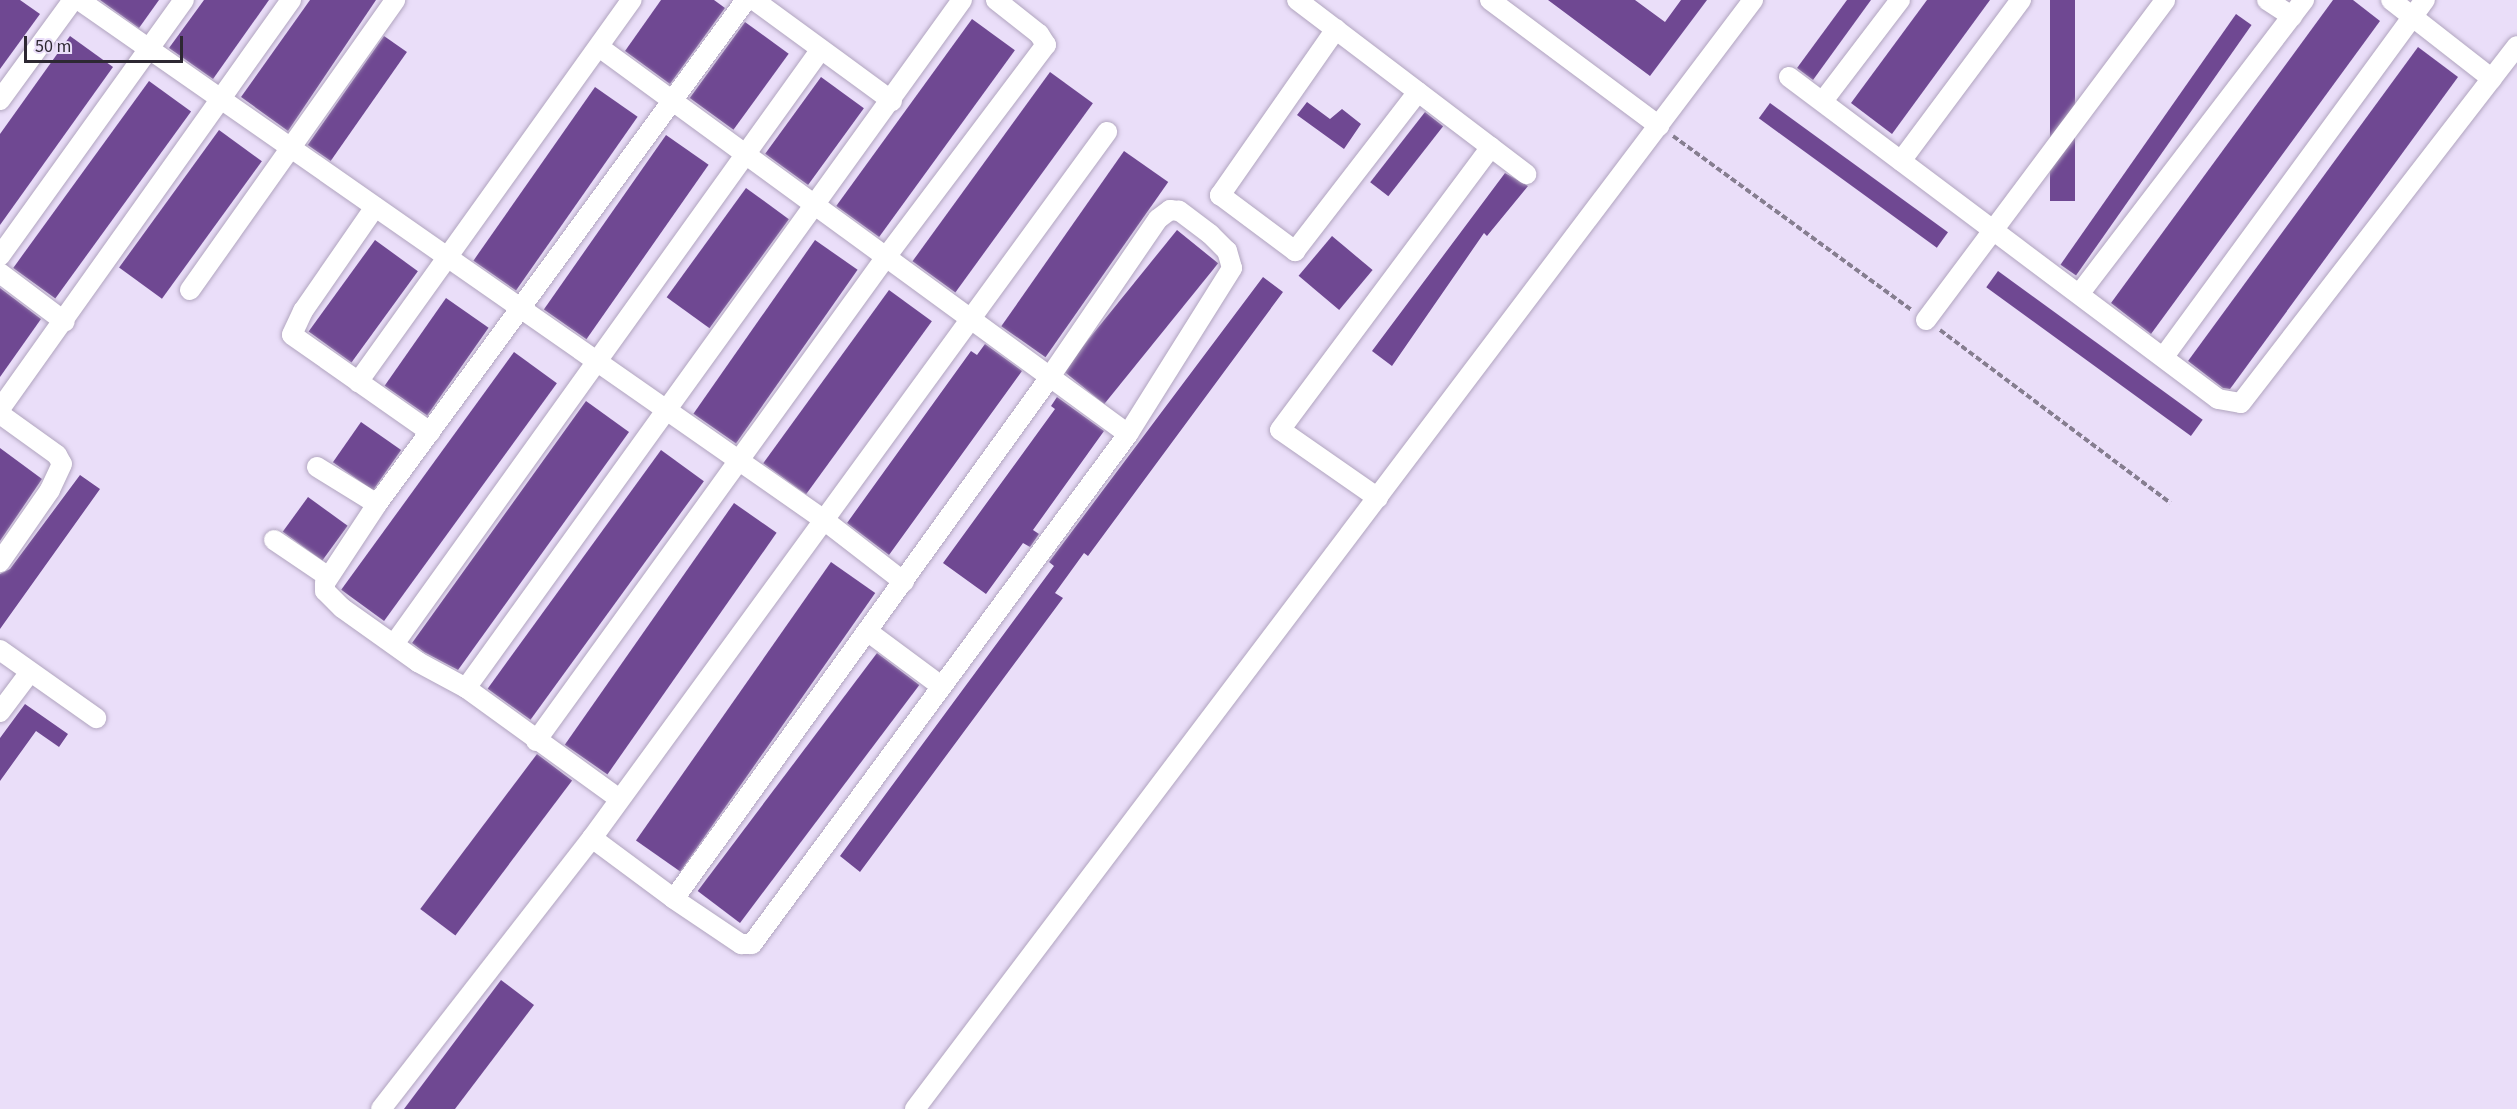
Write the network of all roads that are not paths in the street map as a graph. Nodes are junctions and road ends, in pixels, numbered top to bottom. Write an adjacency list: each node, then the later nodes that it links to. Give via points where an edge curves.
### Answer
1 (73, 0): 32 (street)
2 (78, 0): 27 (street)
3 (184, 0): 27 (street)
4 (291, 0): 31 (street)
5 (395, 0): 39 (street)
6 (631, 0): 25 (street)
7 (746, 0): 33 (street)
8 (754, 0): 26 (street)
9 (962, 0): 34 (street)
10 (996, 0): 47 (street, via 1040,34 1046,45)
11 (1297, 0): 23 (street)
12 (1490, 0): 36 (street)
13 (1753, 0): 36 (street)
14 (1900, 0): 35 (street)
15 (2021, 0): 41 (street)
16 (2165, 0): 45 (street)
17 (2268, 0): 21 (street)
18 (2304, 0): 21 (street)
19 (2391, 0): 22 (street)
20 (2425, 0): 22 (street)
21 (2292, 16): 51 (street)
22 (2413, 16): 29 (street); 56 (street)
23 (1336, 29): 30 (street); 30 (street, via 1220,195 1295,250)
24 (2517, 46): 29 (street)
25 (599, 47): 33 (street); 48 (street)
26 (821, 48): 34 (street); 40 (street)
27 (149, 49): 31 (street); 46 (street)
28 (1789, 77): 35 (street)
29 (2492, 79): 56 (street, via 2241,403 2218,399)
30 (1418, 92): 38 (street)
31 (220, 99): 39 (street); 55 (street)
32 (0, 100)
33 (672, 100): 40 (street); 52 (street)
34 (892, 101): 43 (street)
35 (1823, 101): 41 (street)
36 (1659, 126): 67 (street)
37 (1107, 132): 53 (street)
38 (1491, 147): 42 (street); 67 (street, via 1280,430)
39 (290, 148): 44 (street); 50 (street)
40 (747, 155): 43 (street); 57 (street)
41 (1901, 160): 45 (street)
42 (1526, 174)
43 (816, 206): 47 (street); 61 (street)
44 (375, 207): 48 (street); 59 (street, via 293,329 295,340)
45 (1992, 230): 51 (street); 54 (street)
46 (3, 247)
47 (886, 257): 53 (street); 65 (street)
48 (448, 258): 52 (street); 59 (street)
49 (0, 273): 55 (street)
50 (190, 290)
51 (2079, 293): 56 (street)
52 (523, 310): 57 (street); 63 (street)
53 (970, 318): 58 (street); 69 (street)
54 (1926, 320)
55 (65, 322): 60 (street)
56 (2165, 356)
57 (594, 359): 61 (street); 75 (street)
58 (1050, 377): 64 (street); 64 (street, via 1158,219 1170,210 1196,223 1221,242 1232,268); 73 (street)
59 (358, 382): 63 (street)
60 (0, 409)
61 (668, 411): 65 (street); 79 (street)
62 (0, 414): 71 (street, via 57,454 62,464 50,490)
63 (430, 432): 68 (street)
64 (1128, 434): 78 (street)
65 (739, 460): 69 (street); 82 (street)
66 (317, 467): 68 (street)
67 (1378, 498): 87 (street)
68 (377, 504): 72 (street)
69 (824, 520): 73 (street); 83 (street)
70 (274, 540): 72 (street)
71 (0, 562)
72 (327, 576): 75 (street, via 325,591 330,598)
73 (904, 582): 74 (street)
74 (867, 631): 78 (street); 85 (street)
75 (394, 644): 79 (street)
76 (0, 650): 77 (street)
77 (30, 672): 80 (street); 81 (street)
78 (940, 686): 85 (street, via 752,944 741,944)
79 (466, 688): 82 (street)
80 (0, 712)
81 (96, 718)
82 (536, 741): 83 (street)
83 (618, 798): 84 (street)
84 (592, 838): 85 (street); 86 (street)
85 (674, 899)
86 (381, 1109)
87 (915, 1109)

